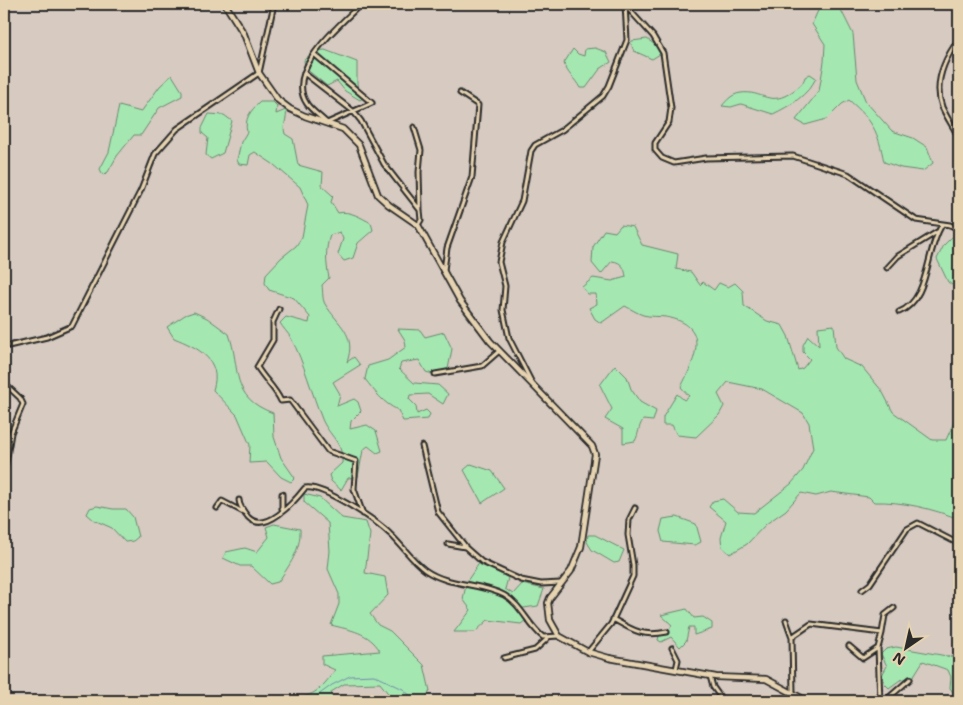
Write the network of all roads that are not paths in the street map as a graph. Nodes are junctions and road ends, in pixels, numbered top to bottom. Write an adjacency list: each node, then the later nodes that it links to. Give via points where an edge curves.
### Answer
1 (225, 4): 7 (main road, via 244,34)
2 (274, 4): 7 (street)
3 (361, 4): 6 (street)
4 (625, 4): 16 (street, via 653,36 662,53 671,108 669,122 655,143 655,150 662,158 674,163 706,158 793,156 848,174 916,220); 29 (street, via 627,40 609,86 599,101 531,150 522,201 501,250 503,310 509,338)
5 (959, 40): 13 (street, via 947,55 941,71 940,88 943,109)
6 (314, 54): 8 (street); 10 (street, via 372,102)
7 (259, 73): 11 (main road, via 278,100 290,109); 25 (street, via 177,129 155,154 141,190 72,326 48,337)
8 (304, 73): 10 (street); 11 (street, via 303,91 307,103)
9 (460, 93): 22 (street, via 478,106 478,122 472,177 447,248)
10 (353, 111): 11 (street); 14 (street, via 384,164)
11 (328, 123): 17 (main road, via 343,129 359,144 375,189 384,202)
12 (414, 126): 14 (street, via 421,150)
13 (959, 138)
14 (420, 210): 17 (street)
15 (959, 218): 18 (street)
16 (942, 224): 18 (street); 20 (street)
17 (418, 225): 22 (main road)
18 (954, 226): 19 (street)
19 (959, 229)
20 (938, 231): 21 (street, via 898,256); 24 (street, via 918,296 911,306)
21 (887, 268)
22 (443, 274): 26 (main road)
23 (279, 309): 38 (street, via 273,322 273,340 257,367 281,401 290,400 328,451 356,461 354,489)
24 (899, 312)
25 (4, 347)
26 (498, 352): 27 (street, via 482,366); 29 (main road)
27 (435, 374)
28 (4, 383): 31 (street, via 23,404 11,433)
29 (535, 388): 42 (main road, via 594,451 581,547)
30 (422, 446): 41 (street, via 438,512)
31 (4, 475)
32 (282, 494): 36 (street)
33 (239, 500): 37 (street)
34 (217, 508): 37 (street, via 222,501)
35 (635, 508): 45 (street, via 629,520 628,535 633,576)
36 (282, 510): 37 (street, via 273,519 257,523); 38 (street, via 309,487)
37 (246, 514)
38 (363, 514): 51 (street, via 392,536 425,570 445,581 507,596 539,634)
39 (448, 544): 41 (street)
40 (959, 544): 43 (street, via 918,523 907,528 870,584)
41 (465, 547): 42 (street, via 482,562 520,580)
42 (562, 584): 49 (main road, via 548,603 550,620)
43 (862, 590)
44 (894, 608): 48 (street, via 885,615)
45 (613, 619): 47 (street, via 650,636); 55 (street)
46 (786, 620): 50 (street)
47 (667, 632)
48 (882, 633): 50 (street, via 811,624); 54 (street)
49 (559, 636): 51 (street); 55 (main road)
50 (792, 637): 60 (street)
51 (549, 638): 56 (street, via 535,650)
52 (849, 646): 54 (street, via 863,658)
53 (672, 648): 57 (street, via 678,660)
54 (878, 648): 63 (street)
55 (588, 652): 57 (main road)
56 (504, 658)
57 (676, 669): 58 (main road)
58 (710, 676): 60 (main road, via 759,677); 61 (street)
59 (910, 679): 64 (street)
60 (792, 693): 62 (main road)
61 (723, 701)
62 (807, 701)
63 (880, 701)
64 (885, 701)

